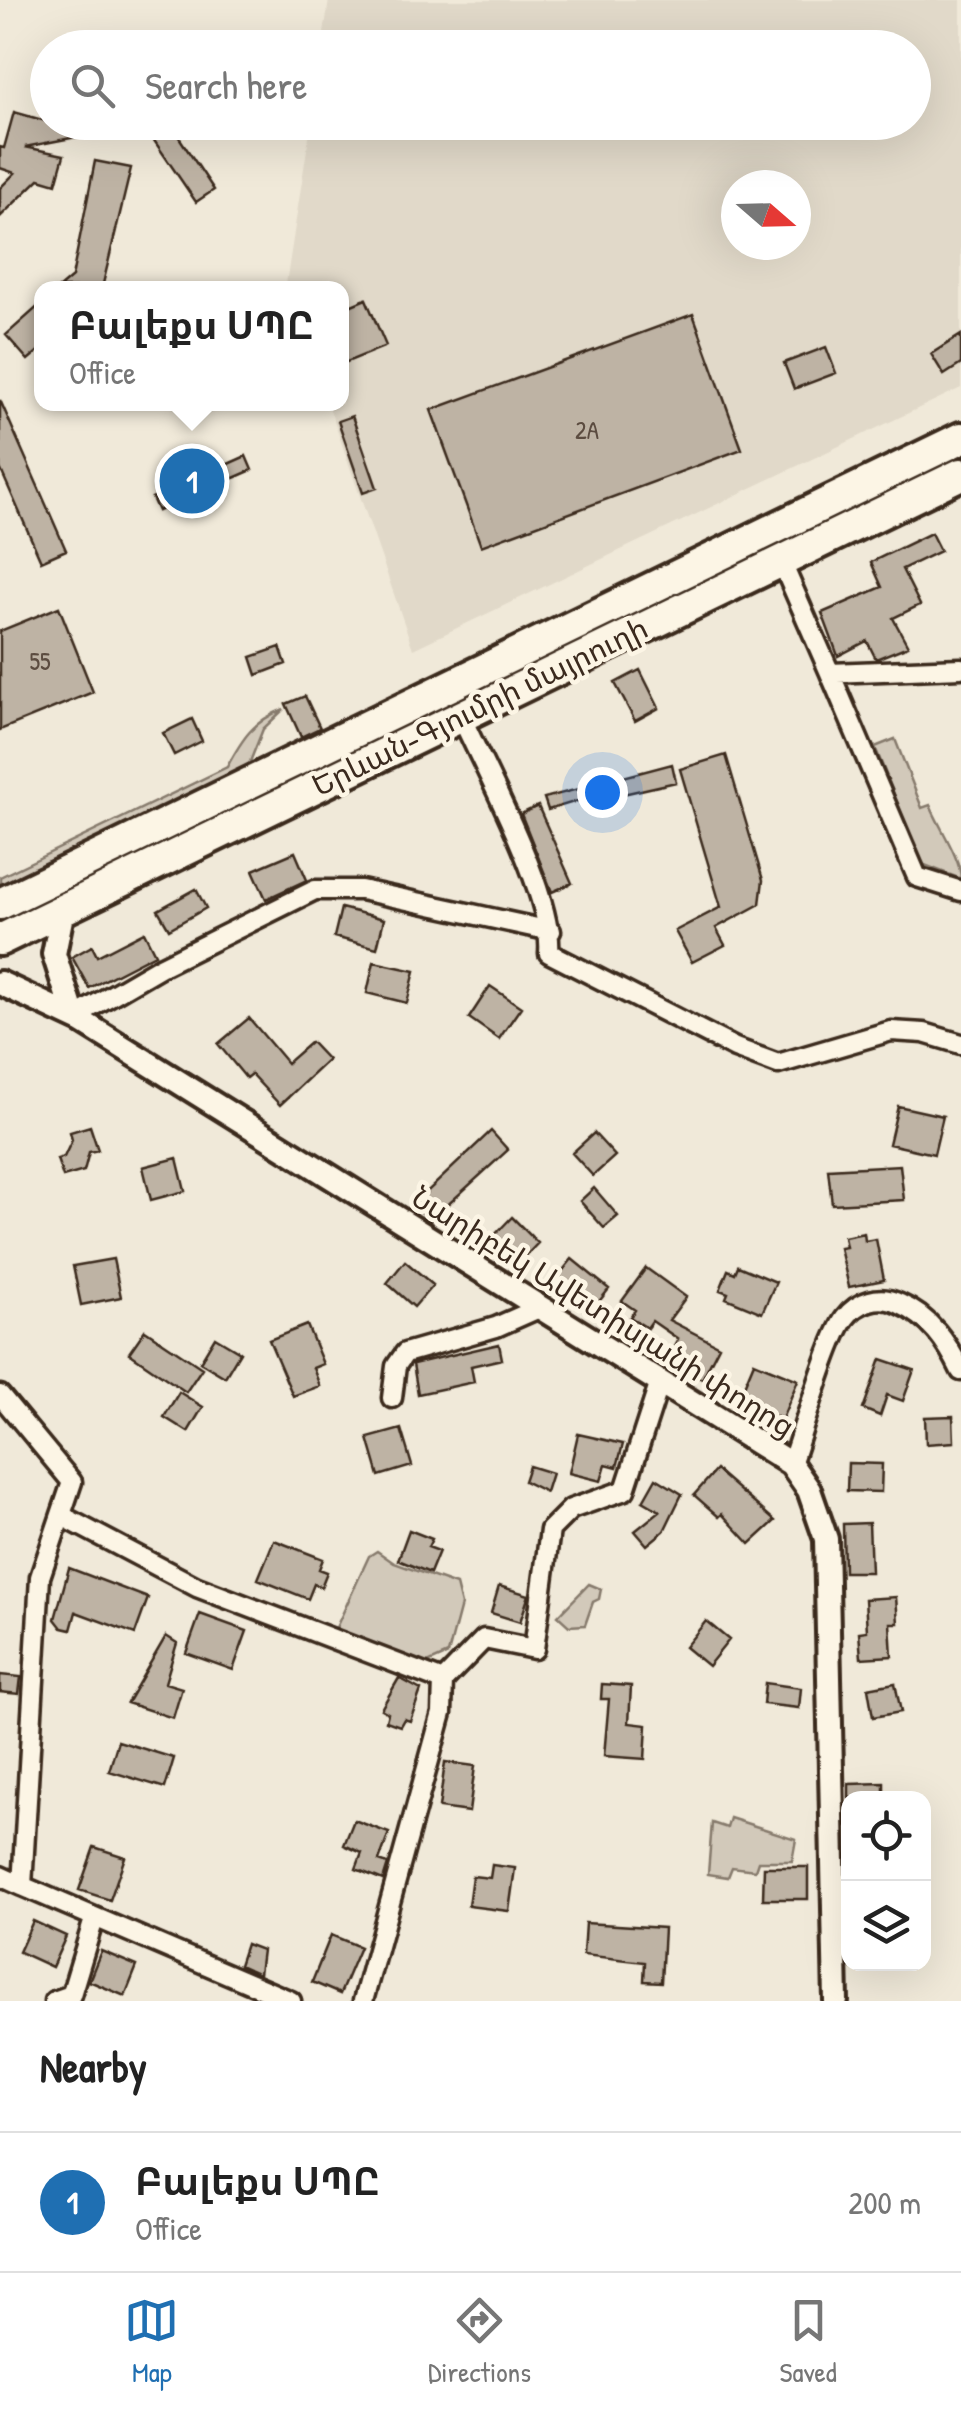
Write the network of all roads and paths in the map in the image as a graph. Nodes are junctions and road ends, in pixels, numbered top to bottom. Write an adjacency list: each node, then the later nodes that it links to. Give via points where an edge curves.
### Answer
1 (961, 438): 3 (highway, Երևան-Գյումրի մայրուղի)
2 (961, 474): 4 (highway, Երևան-Գյումրի մայրուղի)
3 (775, 529): 4 (highway); 9 (highway, Երևան-Գյումրի մայրուղի)
4 (786, 561): 6 (street); 7 (highway, Երևան-Գյումրի մայրուղի)
5 (961, 668): 6 (street)
6 (830, 673): 8 (street, via 917,877)
7 (461, 716): 10 (highway, Երևան-Գյումրի մայրուղի); 11 (street)
8 (961, 891)
9 (0, 904)
10 (63, 909): 12 (highway, Երևան-Գյումրի մայրուղի); 14 (street, via 54,954)
11 (551, 932): 14 (street, via 360,890 314,890); 15 (street, via 549,953 778,1064 890,1031)
12 (0, 940)
13 (0, 983): 14 (street, Նարիբեկ Ավետիսյանի փողոց)
14 (74, 1017): 16 (street, Նարիբեկ Ավետիսյանի փողոց)
15 (961, 1044)
16 (539, 1308): 18 (street, Նարիբեկ Ավետիսյանի փողոց); 20 (street, via 405,1352)
17 (961, 1371): 21 (street, via 948,1344 918,1315 895,1301 864,1302 844,1319)
18 (660, 1382): 21 (street, Նարիբեկ Ավետիսյանի փողոց); 23 (street, via 624,1490 571,1509 550,1530 534,1650 484,1640)
19 (0, 1395): 22 (street, via 72,1482)
20 (392, 1398)
21 (791, 1464): 30 (street, Նարիբեկ Ավետիսյանի փողոց, via 809,1490 826,1540)
22 (64, 1517): 23 (street, via 196,1587); 25 (street, via 40,1577)
23 (443, 1680): 29 (street, via 442,1712)
24 (0, 1876): 25 (street)
25 (22, 1886): 26 (street)
26 (94, 1918): 27 (street, via 71,1995); 28 (street)
27 (54, 2001)
28 (291, 2001)
29 (362, 2001)
30 (836, 2001)

